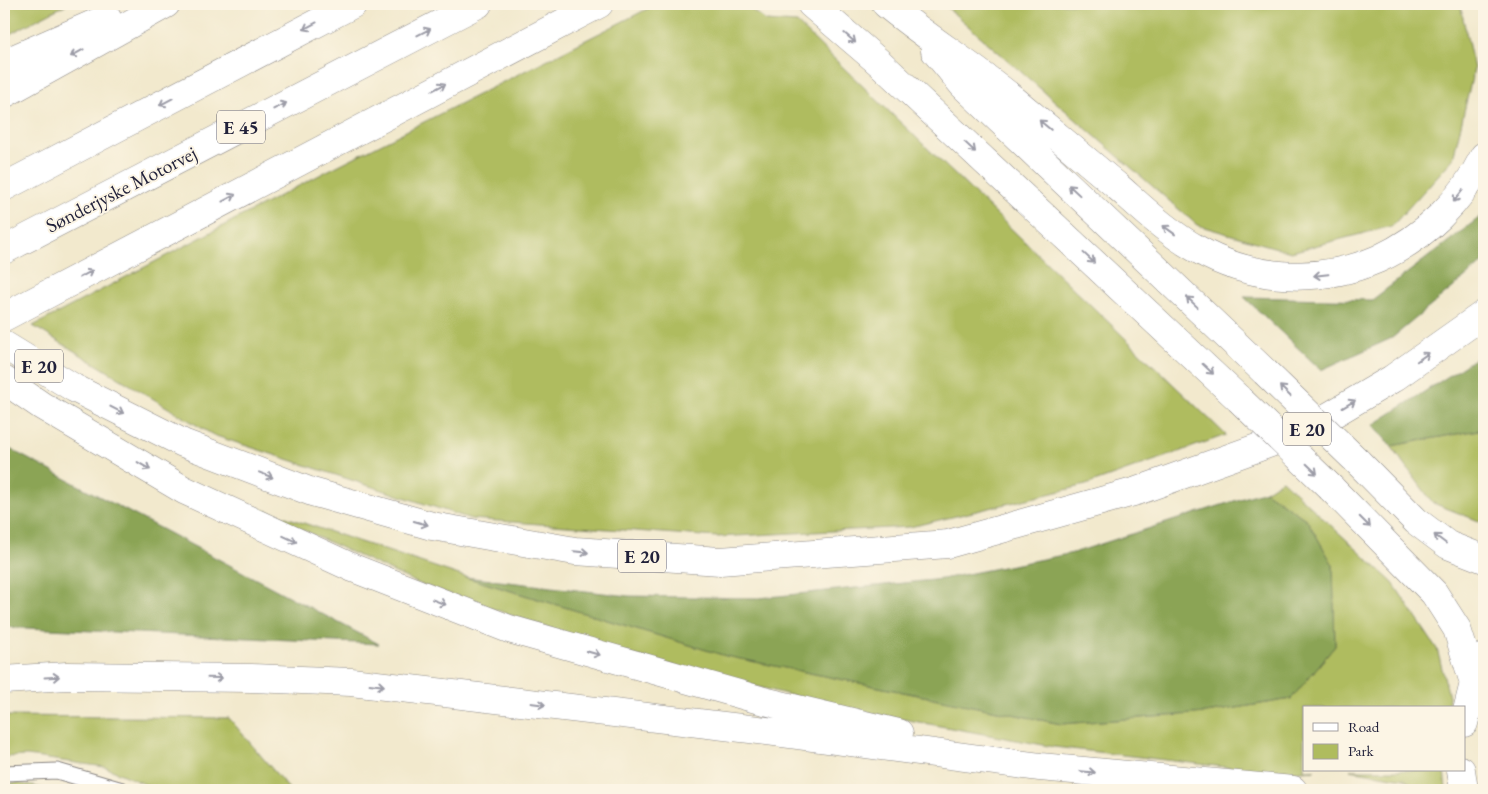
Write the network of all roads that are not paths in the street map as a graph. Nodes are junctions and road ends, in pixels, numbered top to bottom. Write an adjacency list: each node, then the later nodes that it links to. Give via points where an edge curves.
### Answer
1 (140, 4): 9 (main road)
2 (166, 4): 10 (main road, one-way to 10)
3 (354, 4): 12 (main road, one-way to 12)
4 (478, 4): 13 (main road, Sønderjyske Motorvej / E 45, one-way to 4)
5 (599, 4): 15 (main road, one-way to 5)
6 (886, 4): 8 (main road)
7 (812, 5): 21 (main road, one-way to 21, bridge, via 881,64 1239,399 1434,593 1457,629)
8 (917, 29): 11 (main road, one-way to 8, via 1450,207 1390,254 1336,273 1304,276 1258,272 1217,260 1195,248 977,69); 18 (main road, one-way to 8, bridge, via 1448,544 1416,520 1266,372 963,85)
9 (4, 63)
10 (4, 94)
11 (1484, 156)
12 (4, 188)
13 (4, 250)
14 (1484, 314): 16 (main road, E 20, one-way to 14, via 74,388 183,443 312,492 432,526 575,551 720,561 948,544 1137,491 1304,431 1392,378)
15 (4, 317)
16 (4, 345)
17 (4, 380): 24 (main road, one-way to 24, via 184,490 353,568 509,629 760,700)
18 (1484, 559)
19 (1484, 657): 21 (main road)
20 (4, 680): 23 (main road, one-way to 23, via 67,676 351,682)
21 (1474, 683): 22 (main road)
22 (1466, 715)
23 (775, 732): 24 (main road); 28 (main road, via 954,774)
24 (1040, 767): 29 (main road, one-way to 29)
25 (1461, 772): 30 (main road)
26 (4, 773): 27 (lane, via 57,771)
27 (122, 790)
28 (1092, 790)
29 (1293, 790)
30 (1464, 790)

